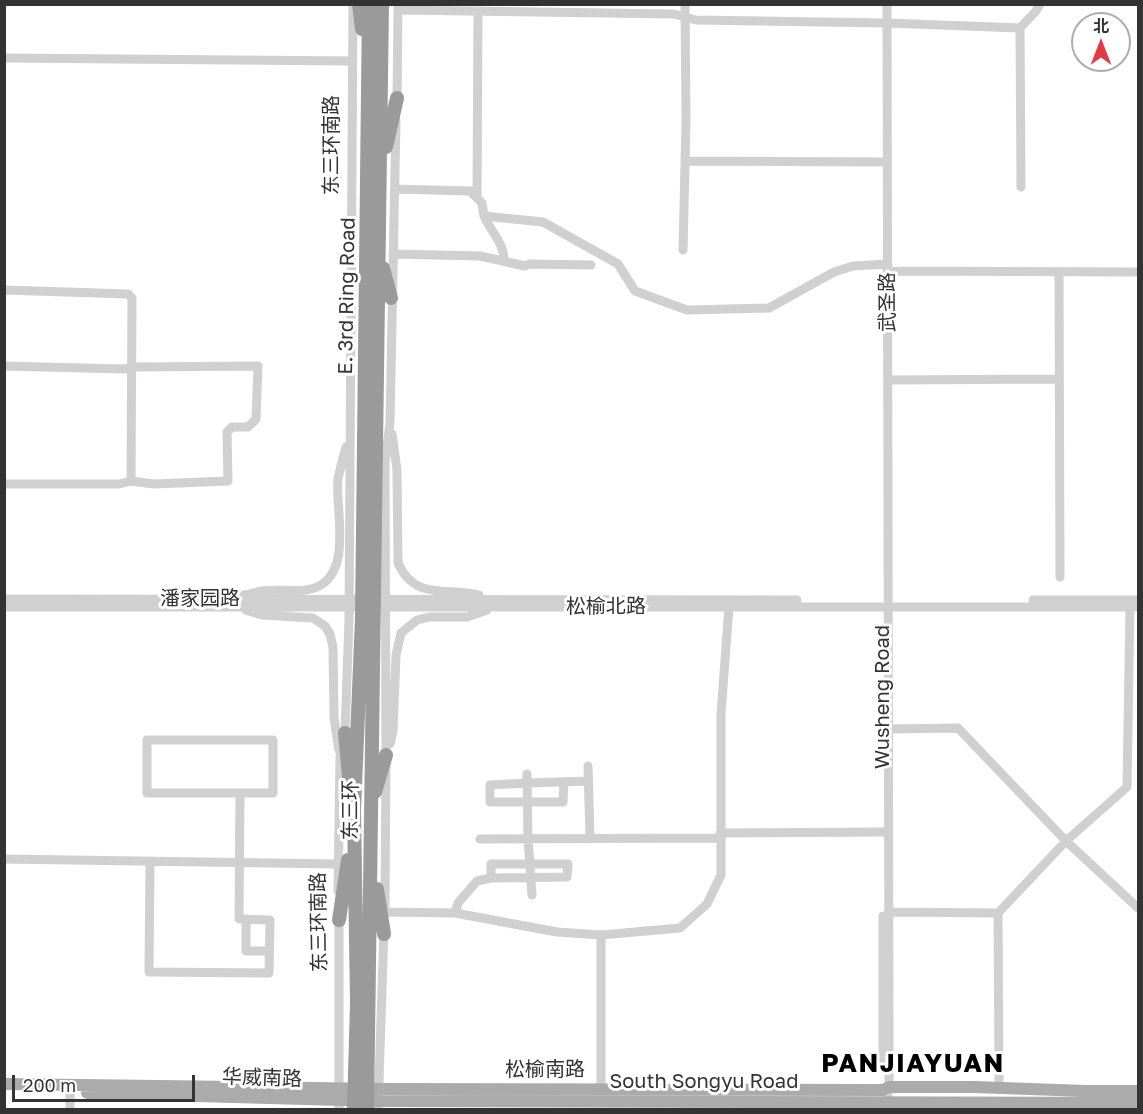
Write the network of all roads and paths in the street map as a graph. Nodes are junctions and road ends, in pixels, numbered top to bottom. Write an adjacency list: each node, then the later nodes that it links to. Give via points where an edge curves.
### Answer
1 (353, 4): 14 (street, 东三环南路)
2 (359, 4): 15 (highway)
3 (369, 4): 15 (highway, E. 3rd Ring Road)
4 (382, 4): 19 (highway, E. 3rd Ring Road)
5 (685, 4): 10 (street)
6 (887, 4): 11 (street, 武圣路)
7 (1040, 4): 12 (street)
8 (398, 7): 9 (street); 16 (street)
9 (475, 9): 10 (street); 22 (street)
10 (686, 17): 11 (street); 17 (street)
11 (887, 23): 12 (street); 18 (street, 武圣路)
12 (1020, 28): 20 (street)
13 (4, 58): 14 (street)
14 (352, 61): 38 (street, 东三环南路)
15 (368, 75): 42 (highway, E. 3rd Ring Road)
16 (397, 98): 19 (highway); 21 (street)
17 (685, 161): 18 (street); 24 (street)
18 (887, 162): 28 (street, 武圣路)
19 (380, 176): 25 (highway, E. 3rd Ring Road)
20 (1021, 187)
21 (395, 189): 22 (street, via 470,191); 25 (street)
22 (477, 198): 23 (street)
23 (484, 216): 26 (street, via 504,247); 28 (street, via 543,222 618,264 635,291 687,310 769,308 834,272 853,266)
24 (683, 250)
25 (386, 253): 26 (street); 32 (highway); 42 (highway, E. 3rd Ring Road)
26 (504, 260): 27 (street, via 525,266)
27 (591, 264)
28 (888, 267): 29 (street); 36 (street, 武圣路)
29 (1059, 272): 30 (street); 35 (street)
30 (1138, 273)
31 (4, 290): 34 (street, via 128,294 133,304)
32 (391, 298): 37 (street)
33 (4, 366): 34 (street)
34 (130, 368): 39 (street); 39 (street, via 258,366 256,419 248,427 232,427 227,432 228,481)
35 (1059, 379): 36 (street); 41 (street)
36 (888, 380): 47 (street, 武圣路)
37 (390, 423): 46 (street, via 397,470 398,563 403,574 414,585 431,591 465,592); 54 (street, via 384,462)
38 (349, 430): 45 (street, via 338,479 339,556 335,571 317,587 262,591); 53 (street, 东三环南路)
39 (131, 481): 40 (street)
40 (4, 484)
41 (1060, 577)
42 (368, 587): 51 (highway)
43 (4, 599): 45 (street, 潘家园路)
44 (1138, 600): 47 (street)
45 (232, 603): 46 (street, 松榆北路); 50 (street); 55 (street, via 262,615 313,618 325,626 333,647 334,718)
46 (494, 603): 47 (street, 松榆北路); 48 (street, 松榆北路); 54 (street, via 466,617 417,620 401,633 396,655 393,731)
47 (887, 604): 48 (street, 松榆北路); 49 (street); 52 (street, Wusheng Road); 67 (street, Wusheng Road)
48 (729, 606): 68 (street, via 721,714)
49 (1134, 607): 60 (street)
50 (4, 608)
51 (367, 618): 64 (highway, 东三环); 65 (highway, 东三环)
52 (889, 729): 72 (street, via 958,728); 84 (street, Wusheng Road)
53 (345, 734): 55 (street, 东三环南路); 65 (highway)
54 (386, 755): 64 (highway); 83 (street)
55 (340, 757): 77 (street, 东三环南路)
56 (588, 766): 58 (street)
57 (527, 778): 59 (street); 63 (street); 63 (street, via 490,785 490,802)
58 (588, 781): 59 (street); 71 (street)
59 (564, 782): 63 (street, via 563,802)
60 (1127, 787): 61 (street); 72 (street)
61 (1138, 788)
62 (240, 794): 62 (street, via 147,793 147,740 273,740 273,793); 76 (street)
63 (527, 802): 70 (street)
64 (370, 809): 73 (highway, 东三环)
65 (354, 810): 66 (highway, 东三环)
66 (354, 832): 88 (highway); 92 (highway, 东三环)
67 (883, 832): 68 (street); 100 (street, Wusheng Road)
68 (720, 835): 71 (street); 90 (street, via 721,875 707,904 680,928)
69 (480, 839): 70 (street)
70 (528, 839): 71 (street); 78 (street)
71 (590, 839)
72 (1066, 841): 82 (street); 86 (street)
73 (371, 849): 89 (highway); 92 (highway, 东三环)
74 (4, 859): 75 (street)
75 (150, 861): 76 (street); 91 (street, via 149,972 269,973)
76 (240, 863): 77 (street); 87 (street, via 239,919)
77 (338, 864): 88 (street, 东三环南路)
78 (530, 864): 79 (street, via 491,864); 80 (street); 80 (street, via 568,864 567,877)
79 (491, 878): 80 (street); 85 (street, via 477,880 458,903)
80 (531, 878): 81 (street)
81 (532, 895)
82 (1138, 908)
83 (385, 912): 85 (street); 89 (street)
84 (889, 912): 86 (street); 100 (street, Wusheng Road)
85 (455, 913): 90 (street, via 557,932)
86 (998, 913): 95 (street)
87 (246, 919): 91 (street, via 246,951); 91 (street, via 270,920)
88 (339, 920): 93 (street, 东三环南路)
89 (384, 934): 94 (street)
90 (601, 935): 103 (street)
91 (269, 951)
92 (363, 1003): 106 (highway); 107 (highway)
93 (340, 1044): 94 (street); 101 (street, 东三环南路)
94 (379, 1045): 102 (street)
95 (999, 1080)
96 (4, 1084): 101 (main road, via 200,1085)
97 (1138, 1091): 100 (main road, via 966,1087)
98 (4, 1092): 99 (main road, 华威南路)
99 (70, 1093): 101 (main road, 华威南路); 105 (street)
100 (886, 1097): 103 (main road, 松榆南路); 104 (main road)
101 (339, 1099): 102 (main road, South Songyu Road)
102 (378, 1100): 103 (main road, South Songyu Road)
103 (597, 1100)
104 (1138, 1103)
105 (70, 1110)
106 (354, 1110)
107 (367, 1110)

